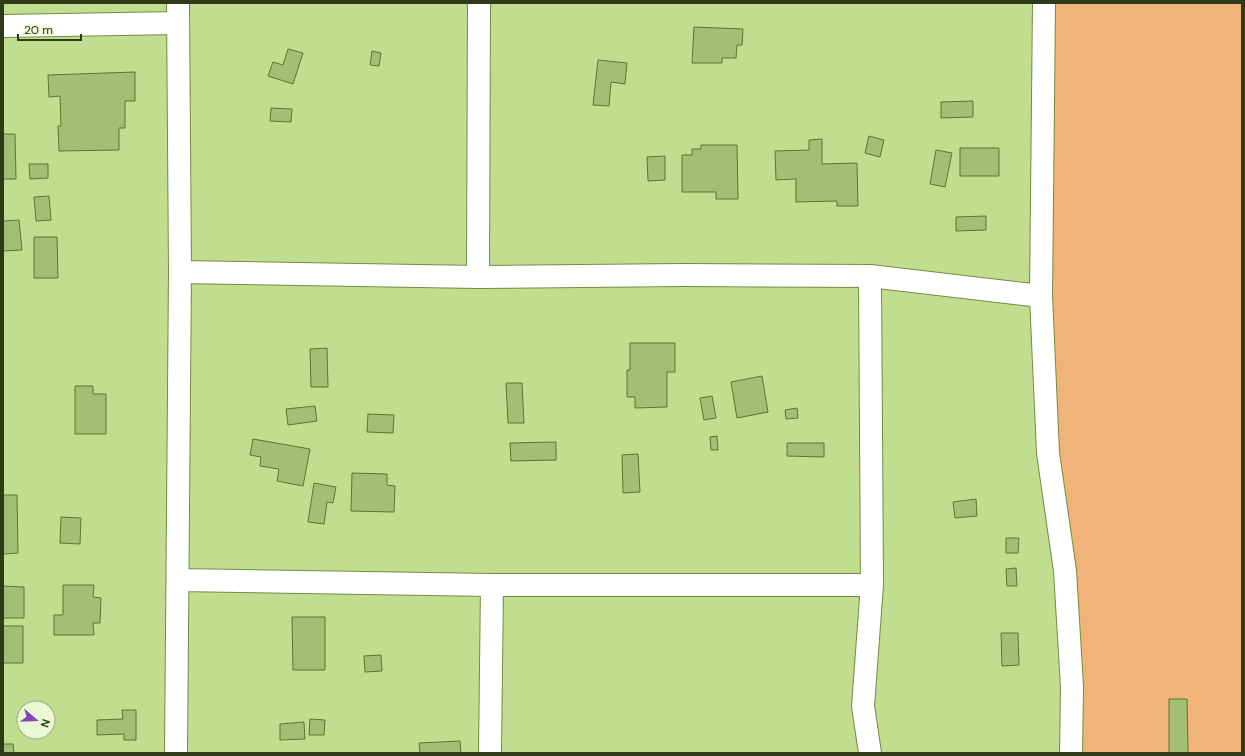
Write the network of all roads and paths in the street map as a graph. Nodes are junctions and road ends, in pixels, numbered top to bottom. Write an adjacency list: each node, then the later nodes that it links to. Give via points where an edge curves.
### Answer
1 (479, 3): 7 (street)
2 (1044, 3): 8 (street)
3 (178, 13): 4 (street); 5 (street)
4 (3, 26)
5 (180, 272): 7 (street); 9 (street)
6 (870, 276): 7 (street); 8 (street); 11 (street)
7 (478, 277)
8 (1041, 296): 15 (street, via 1048,453 1065,571 1072,687)
9 (178, 580): 10 (street); 12 (street)
10 (492, 585): 11 (street); 13 (street)
11 (872, 585): 14 (street, via 863,706)
12 (176, 753)
13 (490, 753)
14 (870, 753)
15 (1072, 753)

